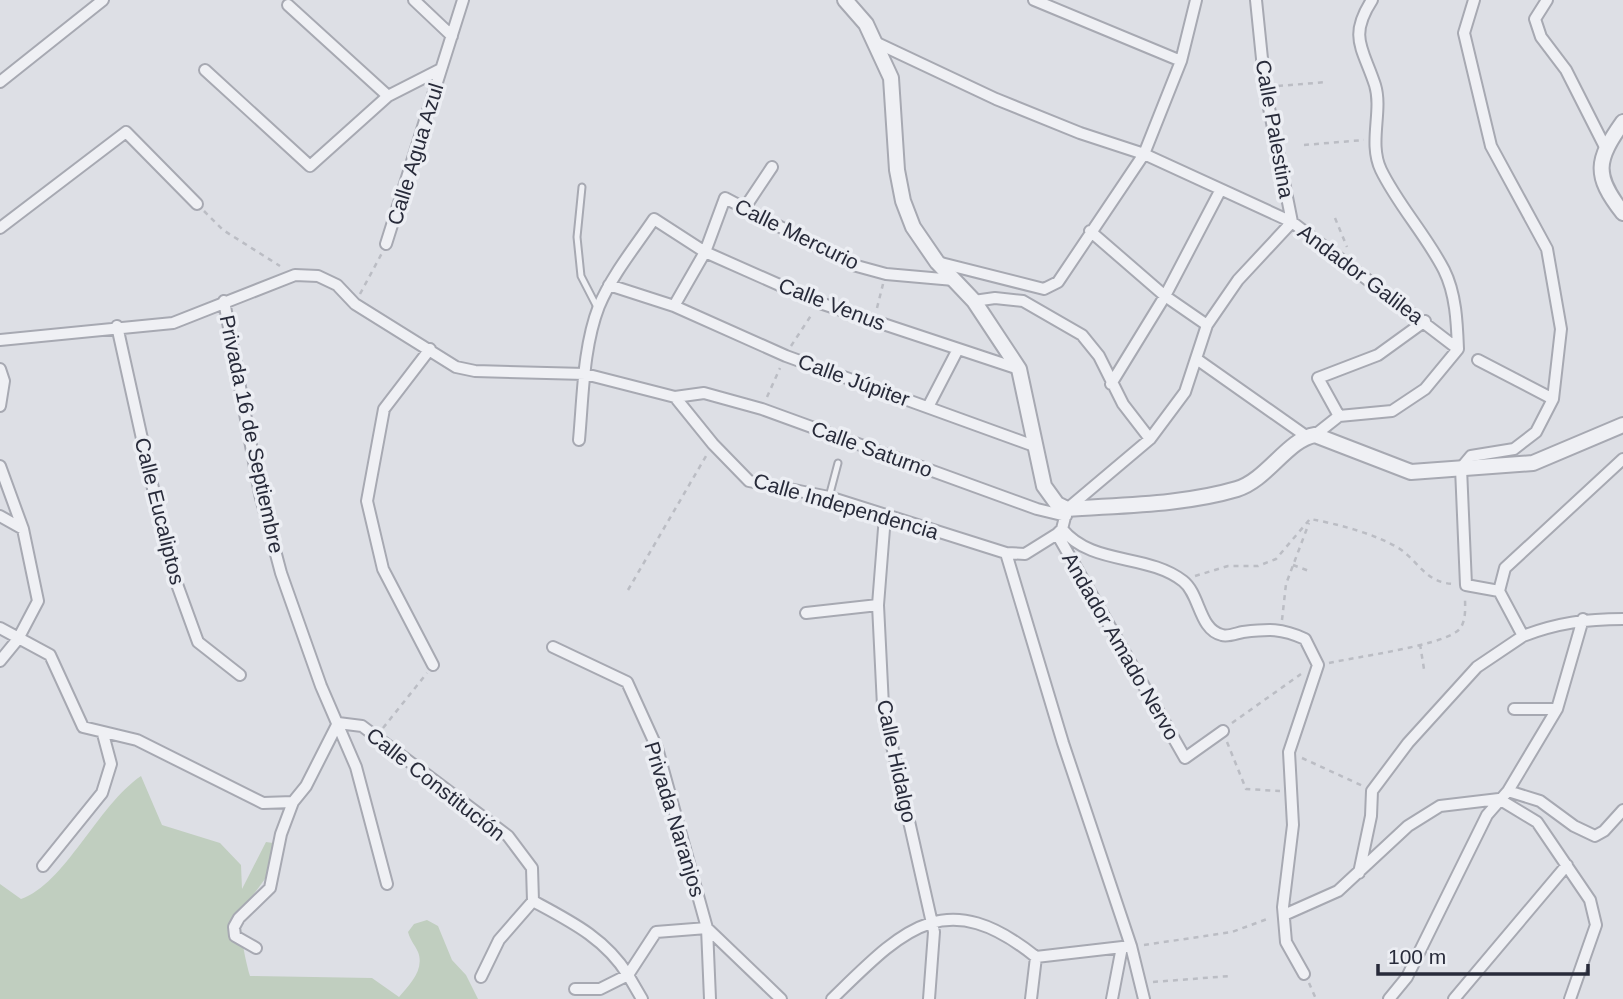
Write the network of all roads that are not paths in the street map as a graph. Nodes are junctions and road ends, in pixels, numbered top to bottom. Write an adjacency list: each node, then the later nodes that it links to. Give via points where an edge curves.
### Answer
1 (103, 0): 17 (street)
2 (414, 0): 12 (street)
3 (463, 0): 12 (street, Calle Agua Azul)
4 (845, 0): 13 (street)
5 (1034, 0): 14 (street)
6 (1196, 0): 14 (street)
7 (1256, 0): 28 (street, Calle Palestina, via 1265,88)
8 (1371, 0): 46 (street, via 1357,28 1360,50 1376,88 1380,168 1445,272 1457,314)
9 (1474, 0): 55 (street, via 1464,33 1491,146 1547,249 1561,330)
10 (1547, 0): 20 (street, via 1535,19 1541,37 1566,70)
11 (288, 5): 18 (street)
12 (453, 36): 16 (street, Calle Agua Azul)
13 (875, 42): 21 (street, Andador Galilea, via 1008,104); 33 (street, via 891,78 903,201)
14 (1181, 61): 21 (street)
15 (205, 69): 18 (street, via 310,166)
16 (441, 69): 18 (street); 31 (street, Calle Agua Azul)
17 (0, 82)
18 (388, 96)
19 (1623, 122): 20 (street)
20 (1605, 147): 27 (street, via 1600,167 1612,200)
21 (1144, 154): 24 (street, Andador Galilea); 30 (street)
22 (772, 167): 26 (street)
23 (582, 187): 40 (lane, via 577,237 581,276)
24 (1220, 191): 28 (street, Andador Galilea); 36 (street)
25 (197, 204): 29 (street, via 126,132)
26 (744, 209): 32 (street, Calle Mercurio, via 724,198); 34 (street, Calle Mercurio, via 853,265 886,274)
27 (1623, 213)
28 (1292, 222): 41 (street, Andador Galilea); 42 (street, Calle Palestina, via 1238,280)
29 (0, 228)
30 (1090, 231): 33 (street, via 1058,282 1044,289); 36 (street)
31 (387, 244)
32 (705, 252): 35 (street, Calle Venus, via 654,219); 39 (street); 47 (street, Calle Venus, via 820,303)
33 (937, 262): 34 (street)
34 (954, 280): 38 (street)
35 (609, 285): 39 (street, Calle Júpiter); 40 (street)
36 (1165, 296): 42 (street); 53 (street)
37 (224, 301): 43 (street, via 173,323); 45 (street, via 295,275 318,276); 89 (street, Privada 16 de Septiembre, via 260,494 281,573)
38 (974, 301): 51 (street); 53 (street, via 1023,301 1053,315 1082,335 1099,356)
39 (674, 306): 57 (street, Calle Júpiter, via 786,356)
40 (598, 309): 52 (street)
41 (1425, 321): 46 (street, Andador Galilea); 58 (street, via 1378,355 1318,377)
42 (1207, 325): 48 (street, Calle Palestina)
43 (117, 326): 44 (street); 86 (street, Calle Eucaliptos, via 170,565 198,642)
44 (0, 340)
45 (430, 349): 52 (street, via 456,367 475,371); 85 (street, via 384,409 367,501 383,569)
46 (1458, 349): 58 (street, via 1425,389 1392,411)
47 (957, 351): 51 (street, Calle Venus); 57 (street)
48 (1198, 360): 60 (street); 61 (street, Calle Palestina, via 1185,392)
49 (1478, 360): 55 (street)
50 (0, 369): 56 (street, via 4,381)
51 (1019, 369): 63 (street)
52 (585, 374): 54 (street); 62 (street)
53 (1111, 384): 61 (street)
54 (676, 397): 68 (street, Calle Independencia, via 749,481); 69 (street, Calle Saturno, via 704,393 762,409 1037,509)
55 (1553, 399): 67 (street, via 1536,432 1514,449 1471,456)
56 (0, 406)
57 (928, 407): 63 (street, Calle Júpiter)
58 (1339, 416): 60 (street)
59 (1623, 425): 67 (street, via 1533,463)
60 (1310, 435): 67 (street, via 1411,472); 69 (street, via 1239,489)
61 (1150, 439): 69 (street, Calle Palestina)
62 (579, 440)
63 (1037, 447): 69 (street, via 1044,486)
64 (1623, 459): 75 (street, via 1505,568)
65 (838, 463): 68 (lane)
66 (0, 466): 72 (street)
67 (1461, 468): 75 (street, via 1465,584)
68 (829, 497): 71 (street, Calle Independencia)
69 (1066, 512): 73 (street)
70 (0, 516): 72 (street)
71 (885, 516): 74 (street, Calle Independencia); 76 (street, Calle Hidalgo)
72 (23, 529): 82 (street, via 38,601)
73 (1060, 532): 74 (street, via 1025,554); 90 (street, Andador Amado Nervo, via 1185,758); 100 (street, via 1078,546 1182,580 1196,594 1210,628 1222,636 1282,628 1305,639 1318,665 1289,752 1293,825)
74 (1006, 553): 103 (street)
75 (1499, 591): 81 (street)
76 (878, 605): 77 (street); 101 (street, Calle Hidalgo, via 883,706)
77 (806, 613)
78 (1583, 618): 79 (street); 81 (street); 88 (street)
79 (1623, 619)
80 (0, 628): 82 (street)
81 (1523, 636): 97 (street, via 1477,667 1372,790)
82 (18, 639): 84 (street); 91 (street, via 50,655 83,727)
83 (553, 647): 102 (street, Privada Naranjos, via 627,682 657,748)
84 (0, 661)
85 (433, 665)
86 (240, 675)
87 (1514, 709): 88 (street)
88 (1557, 709): 92 (street)
89 (338, 723): 93 (street, Calle Constitución); 98 (street, Privada 16 de Septiembre, via 356,767); 99 (street, Calle Constitución, via 362,726 508,836 531,868)
90 (1223, 731)
91 (103, 734): 93 (street, via 137,740 263,803); 96 (street, via 111,764 102,793)
92 (1504, 795): 94 (street, via 1540,801 1595,835); 95 (street, via 1538,822); 97 (street, via 1440,806 1408,825); 118 (street, via 1474,840 1407,977)
93 (293, 802): 104 (street, Calle Constitución, via 270,888 234,927 236,936)
94 (1623, 810)
95 (1567, 865): 119 (street); 120 (street, via 1590,900 1596,925)
96 (43, 866)
97 (1359, 874): 100 (street, via 1338,891)
98 (387, 884)
99 (533, 901): 107 (street, via 589,932); 108 (street, via 499,940)
100 (1284, 915): 106 (street, via 1286,942)
101 (932, 920): 105 (street, via 965,922 1012,938); 113 (street, via 891,941); 114 (street, Calle Hidalgo)
102 (707, 928): 107 (street, via 656,932); 111 (street, Privada Naranjos); 112 (street)
103 (1126, 947): 105 (street); 116 (street); 117 (street)
104 (256, 948)
105 (1036, 957): 115 (street)
106 (1304, 974)
107 (628, 975): 109 (street, via 600,989); 110 (street)
108 (481, 977)
109 (575, 989)
110 (642, 999)
111 (710, 999)
112 (782, 999)
113 (832, 999)
114 (929, 999)
115 (1031, 999)
116 (1112, 999)
117 (1144, 999)
118 (1389, 999)
119 (1454, 999)
120 (1570, 999)

